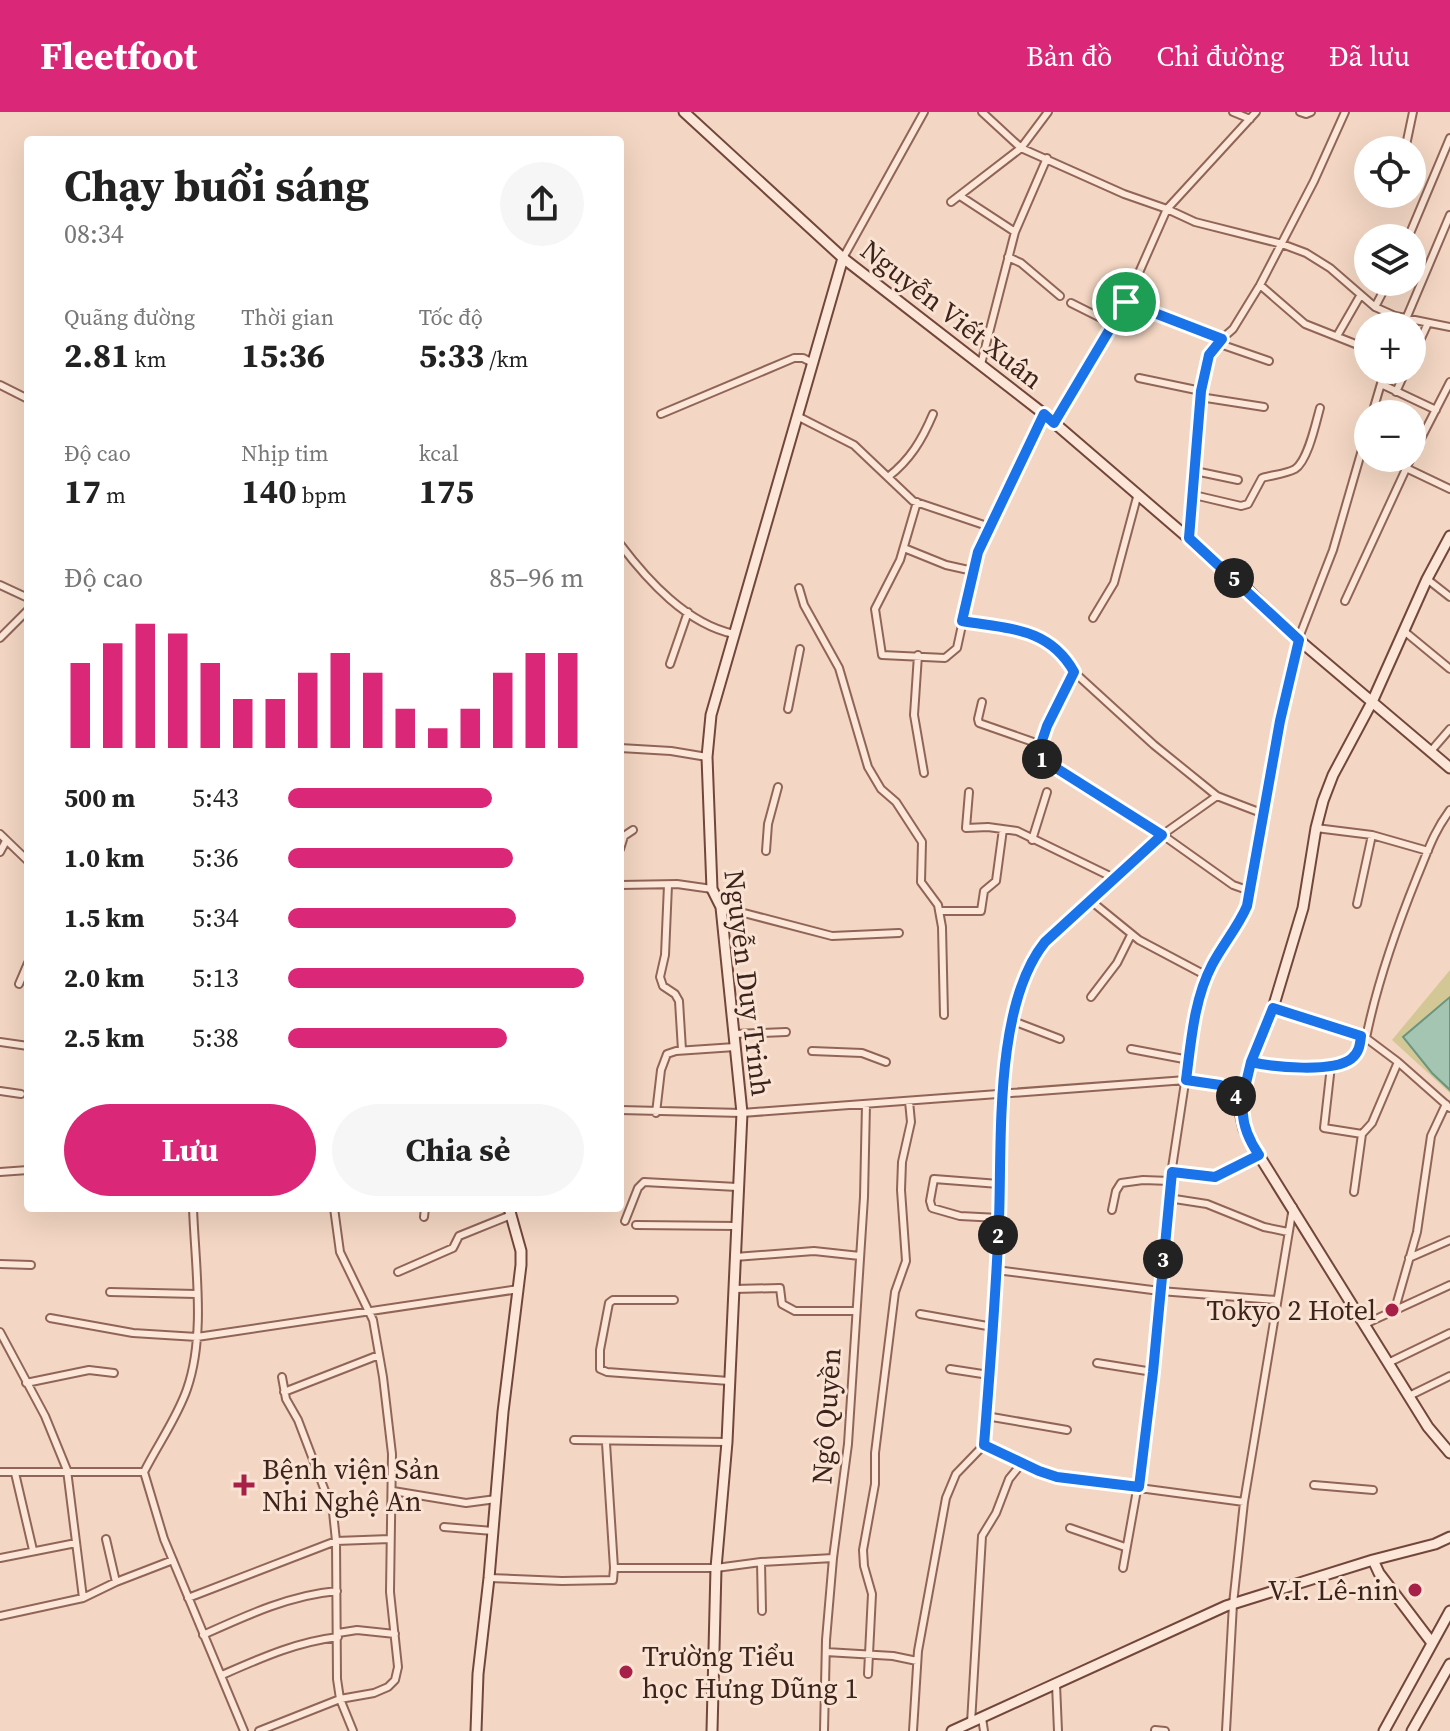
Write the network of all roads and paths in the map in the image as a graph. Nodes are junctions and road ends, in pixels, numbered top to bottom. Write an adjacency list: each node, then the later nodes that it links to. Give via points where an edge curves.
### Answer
1 (684, 112): 24 (street, Nguyễn Viết Xuân)
2 (924, 112): 24 (street)
3 (982, 112): 14 (street)
4 (1048, 112): 14 (street)
5 (1233, 112): 11 (street)
6 (1256, 112): 11 (street)
7 (1300, 112): 8 (street)
8 (1311, 112)
9 (1345, 112): 22 (street)
10 (1413, 112): 12 (street)
11 (1250, 119): 18 (street)
12 (1408, 136)
13 (1450, 138): 20 (street)
14 (1021, 148): 15 (street); 16 (street)
15 (1047, 158): 18 (street); 21 (street)
16 (960, 196): 17 (street); 21 (street)
17 (951, 202)
18 (1167, 209): 22 (street, via 1195,222); 30 (street)
19 (1450, 215): 34 (street)
20 (1414, 224)
21 (1015, 232): 23 (street)
22 (1282, 244): 25 (street); 26 (street, via 1330,268)
23 (1008, 257): 27 (street); 44 (street)
24 (843, 258): 43 (street, Nguyễn Duy Trinh); 44 (street, Nguyễn Viết Xuân)
25 (1260, 285): 39 (street, via 1305,324); 40 (street, via 1233,329)
26 (1354, 290)
27 (1060, 296)
28 (1360, 296): 32 (street); 39 (street)
29 (1381, 296): 32 (street)
30 (1126, 302): 36 (street); 40 (street)
31 (1071, 303): 36 (street)
32 (1375, 307): 33 (street)
33 (1385, 312)
34 (1408, 312)
35 (1428, 323): 37 (street); 38 (street)
36 (1113, 324): 61 (street)
37 (1426, 327)
38 (1450, 327)
39 (1337, 336): 41 (street)
40 (1219, 341): 42 (street); 51 (street, via 1209,355)
41 (1354, 343)
42 (1269, 361)
43 (813, 363): 57 (street, via 794,358); 60 (street, Nguyễn Duy Trinh)
44 (981, 364): 59 (street, Nguyễn Viết Xuân)
45 (1139, 378): 51 (street)
46 (1450, 382): 56 (street)
47 (1381, 384): 50 (street); 53 (street)
48 (1400, 384): 50 (street)
49 (0, 385): 52 (street)
50 (1396, 392): 56 (street)
51 (1200, 394): 54 (street); 63 (street)
52 (24, 397)
53 (1376, 400)
54 (1264, 407)
55 (1320, 408): 70 (street, via 1299,466 1262,478 1248,504)
56 (1436, 410): 62 (street)
57 (665, 413)
58 (933, 414): 67 (street, via 907,462)
59 (1044, 414): 61 (street, Nguyễn Viết Xuân); 73 (street)
60 (797, 416): 67 (street, via 844,439); 90 (street, Nguyễn Duy Trinh)
61 (1054, 423): 71 (street, Nguyễn Viết Xuân)
62 (1426, 430)
63 (1195, 471): 68 (street); 70 (street)
64 (1356, 472): 92 (street)
65 (1404, 472): 84 (street)
66 (1414, 472): 69 (street)
67 (888, 477): 72 (street)
68 (1238, 480)
69 (1450, 489)
70 (1194, 495): 75 (street)
71 (1137, 497): 75 (street, Nguyễn Viết Xuân); 87 (street, via 1114,583)
72 (917, 502): 73 (street); 76 (street)
73 (990, 527): 78 (street)
74 (1450, 536): 79 (street)
75 (1189, 538): 92 (street, Nguyễn Viết Xuân)
76 (904, 548): 78 (street); 94 (street, via 875,614 882,655)
77 (624, 549): 85 (street, via 658,588)
78 (973, 571): 88 (street)
79 (1427, 579): 83 (street); 89 (street)
80 (0, 585): 82 (street)
81 (799, 588): 135 (street, via 839,668 868,767 922,842 921,882)
82 (24, 596)
83 (1450, 597)
84 (1345, 601)
85 (688, 612): 90 (street); 95 (street)
86 (24, 614): 91 (street)
87 (1093, 618)
88 (962, 621): 94 (street, via 951,655); 97 (street, via 1011,628 1040,639 1063,653)
89 (1404, 631): 96 (street); 99 (street)
90 (735, 634): 105 (street, Nguyễn Duy Trinh, via 711,715)
91 (0, 638)
92 (1299, 640): 99 (street, Nguyễn Viết Xuân); 113 (street)
93 (800, 649): 100 (street)
94 (918, 655): 107 (street, via 914,715)
95 (670, 664)
96 (1450, 669)
97 (1074, 672): 102 (street); 111 (street)
98 (982, 702): 102 (street, via 979,723)
99 (1372, 702): 104 (street, Nguyễn Viết Xuân); 114 (street, via 1333,775)
100 (788, 709)
101 (1450, 729): 104 (street)
102 (1039, 744): 118 (street, via 1045,761)
103 (624, 748): 105 (street)
104 (1431, 751): 106 (street, Nguyễn Viết Xuân)
105 (707, 757): 130 (street, Nguyễn Duy Trinh)
106 (1450, 768)
107 (924, 773)
108 (778, 787): 123 (street)
109 (969, 792): 115 (street, via 966,828)
110 (1047, 792): 121 (street)
111 (1217, 796): 113 (street); 118 (street)
112 (1450, 810): 124 (street)
113 (1264, 814): 131 (street)
114 (1316, 828): 119 (street); 142 (street, via 1303,908)
115 (1003, 829): 121 (street); 135 (street, via 996,881 984,891 981,911)
116 (633, 830): 120 (street)
117 (0, 834): 122 (street)
118 (1162, 835): 127 (street); 131 (street, via 1233,885)
119 (1372, 835): 124 (street); 133 (street)
120 (624, 836)
121 (1032, 840): 127 (street)
122 (6, 841): 125 (street); 126 (street)
123 (766, 851)
124 (1428, 851): 147 (street)
125 (0, 852)
126 (24, 857)
127 (1116, 879): 132 (street)
128 (624, 885): 129 (street)
129 (668, 885): 130 (street); 153 (street, via 660,977 679,1001)
130 (712, 889): 134 (street, Nguyễn Duy Trinh)
131 (1250, 891): 139 (street, via 1240,922)
132 (1091, 901): 137 (street); 144 (street, via 1034,956 1022,979)
133 (1357, 904)
134 (721, 907): 136 (street, via 832,936); 146 (street, Nguyễn Duy Trinh)
135 (939, 911): 143 (street)
136 (899, 933)
137 (1131, 935): 139 (street); 141 (street)
138 (24, 972): 140 (street)
139 (1207, 976): 155 (street)
140 (19, 984)
141 (1091, 997)
142 (1273, 1008): 147 (street); 157 (street)
143 (944, 1015)
144 (1013, 1021): 148 (street); 163 (street)
145 (786, 1032): 146 (street)
146 (734, 1034): 151 (street, Nguyễn Duy Trinh)
147 (1364, 1037): 158 (street); 159 (street, via 1353,1058)
148 (1060, 1039)
149 (0, 1042): 150 (street)
150 (24, 1045)
151 (735, 1047): 153 (street); 170 (street, Nguyễn Duy Trinh)
152 (1131, 1049): 155 (street)
153 (682, 1050): 169 (street, via 663,1059)
154 (812, 1051): 156 (street, via 862,1053)
155 (1189, 1060): 160 (street)
156 (886, 1062)
157 (1251, 1062): 159 (street); 164 (street)
158 (1398, 1062): 167 (street); 171 (street, via 1372,1123)
159 (1331, 1066): 171 (street, via 1324,1128)
160 (1186, 1080): 163 (street); 164 (street, via 1220,1085); 175 (street)
161 (0, 1091): 162 (street)
162 (21, 1094)
163 (1002, 1094): 165 (street); 176 (street)
164 (1242, 1100): 172 (street, via 1244,1129)
165 (909, 1101): 166 (street); 283 (street, via 901,1190 906,1261 895,1292 863,1550 872,1594)
166 (866, 1104): 170 (street); 193 (street, Ngô Quyền)
167 (1448, 1106): 195 (street, via 1431,1136)
168 (624, 1110): 169 (street)
169 (656, 1113): 170 (street)
170 (742, 1113): 177 (street, Nguyễn Duy Trinh)
171 (1362, 1134): 178 (street)
172 (1259, 1155): 175 (street, via 1215,1177); 180 (street)
173 (24, 1170): 174 (street)
174 (0, 1172)
175 (1171, 1176): 179 (street); 181 (street, via 1121,1183)
176 (999, 1184): 187 (street); 187 (street, via 934,1179 930,1201 932,1208 947,1213)
177 (737, 1187): 188 (street, via 644,1182); 190 (street, Nguyễn Duy Trinh)
178 (1354, 1192)
179 (1168, 1198): 191 (street, via 1207,1204); 203 (street)
180 (1293, 1207): 191 (street); 213 (street)
181 (1112, 1210)
182 (193, 1212): 205 (street)
183 (335, 1212): 209 (street, via 340,1252)
184 (425, 1212): 186 (street)
185 (510, 1212): 199 (street, via 459,1236 453,1248); 201 (street, via 521,1251)
186 (424, 1217)
187 (999, 1218): 198 (street)
188 (625, 1221)
189 (636, 1225): 190 (street)
190 (736, 1226): 194 (street, Nguyễn Duy Trinh)
191 (1288, 1232): 207 (street)
192 (1450, 1240): 195 (street)
193 (860, 1256): 194 (street, via 814,1251); 210 (street, Ngô Quyền)
194 (735, 1257): 202 (street, Nguyễn Duy Trinh)
195 (1409, 1258): 208 (street)
196 (0, 1264): 197 (street)
197 (31, 1265)
198 (996, 1270): 203 (street); 214 (street)
199 (398, 1272)
200 (1450, 1285): 208 (street)
201 (519, 1289): 209 (street); 247 (street)
202 (734, 1289): 210 (street, via 780,1288 782,1304 795,1311); 227 (street, Nguyễn Duy Trinh)
203 (1160, 1291): 207 (street); 222 (street)
204 (110, 1292): 205 (street)
205 (196, 1294): 217 (street)
206 (674, 1300): 227 (street, via 609,1303 600,1369)
207 (1276, 1300): 248 (street)
208 (1395, 1309): 213 (street)
209 (369, 1310): 217 (street); 218 (street)
210 (856, 1311): 262 (street, Ngô Quyền, via 845,1476)
211 (920, 1314): 214 (street)
212 (50, 1318): 217 (street, via 133,1333)
213 (1365, 1324): 220 (street)
214 (993, 1327): 224 (street)
215 (0, 1332): 228 (street)
216 (1450, 1333): 220 (street)
217 (197, 1337): 241 (street, via 186,1393)
218 (379, 1355): 229 (street); 246 (street)
219 (1097, 1363): 222 (street)
220 (1388, 1363): 230 (street)
221 (950, 1369): 224 (street)
222 (1153, 1372): 244 (street)
223 (114, 1373): 228 (street, via 89,1370)
224 (989, 1375): 231 (street)
225 (1450, 1376): 230 (street)
226 (282, 1377): 229 (street)
227 (729, 1381): 234 (street, Nguyễn Duy Trinh)
228 (26, 1383): 239 (street)
229 (284, 1392): 255 (street, via 324,1482)
230 (1409, 1396): 237 (street)
231 (986, 1416): 232 (street); 236 (street)
232 (1067, 1430)
233 (574, 1440): 235 (street)
234 (727, 1442): 235 (street); 267 (street, Nguyễn Duy Trinh)
235 (606, 1443): 266 (street)
236 (984, 1445): 238 (street); 284 (street, via 956,1474 946,1498)
237 (1448, 1448)
238 (1022, 1463): 244 (street, via 1057,1477); 291 (street, via 982,1536)
239 (67, 1470): 241 (street); 242 (street); 256 (street)
240 (0, 1472): 242 (street)
241 (144, 1472): 263 (street)
242 (15, 1473): 260 (street)
243 (1314, 1485): 245 (street)
244 (1139, 1487): 248 (street); 259 (street)
245 (1373, 1490)
246 (393, 1491): 247 (street, via 466,1503); 254 (street)
247 (496, 1499): 251 (street)
248 (1244, 1502): 274 (street)
249 (444, 1527): 251 (street)
250 (1070, 1528): 259 (street)
251 (493, 1531): 269 (street)
252 (1450, 1537): 257 (street)
253 (106, 1539): 270 (street)
254 (390, 1539): 255 (street); 278 (street)
255 (336, 1541): 271 (street); 273 (street)
256 (76, 1543): 260 (street); 272 (street)
257 (1435, 1544): 258 (street); 264 (street)
258 (1450, 1544)
259 (1125, 1547): 268 (street)
260 (33, 1550): 261 (street)
261 (0, 1558)
262 (833, 1558): 265 (street); 282 (street, Ngô Quyền)
263 (173, 1560): 270 (street); 273 (street)
264 (1373, 1560): 274 (street); 281 (street)
265 (761, 1562): 267 (street); 275 (street)
266 (614, 1568): 267 (street); 269 (street, via 613,1580)
267 (716, 1568): 297 (street, Nguyễn Duy Trinh)
268 (1123, 1568)
269 (489, 1578): 296 (street)
270 (116, 1582): 272 (street)
271 (337, 1591): 279 (street, via 313,1593); 280 (street)
272 (83, 1598): 277 (street)
273 (188, 1598): 279 (street)
274 (1233, 1604): 288 (street); 304 (street)
275 (762, 1611)
276 (1450, 1611): 281 (street)
277 (0, 1616)
278 (395, 1634): 280 (street, via 357,1630); 289 (street, via 395,1680 374,1693)
279 (203, 1635): 287 (street)
280 (338, 1635): 287 (street, via 284,1648); 289 (street)
281 (1432, 1643): 305 (street)
282 (826, 1652): 283 (street); 298 (street, Ngô Quyền)
283 (870, 1654): 284 (street); 286 (street)
284 (917, 1661): 299 (street)
285 (1450, 1664): 306 (street)
286 (868, 1674)
287 (222, 1675): 293 (street)
288 (1056, 1684): 290 (street); 302 (street)
289 (340, 1699): 294 (street); 295 (street)
290 (982, 1718): 291 (street); 301 (street)
291 (971, 1723): 300 (street)
292 (1155, 1730): 303 (street)
293 (244, 1731)
294 (259, 1731)
295 (353, 1731)
296 (476, 1731)
297 (712, 1731)
298 (824, 1731)
299 (913, 1731)
300 (952, 1731)
301 (984, 1731)
302 (1058, 1731)
303 (1165, 1731)
304 (1226, 1731)
305 (1384, 1731)
306 (1412, 1731)

